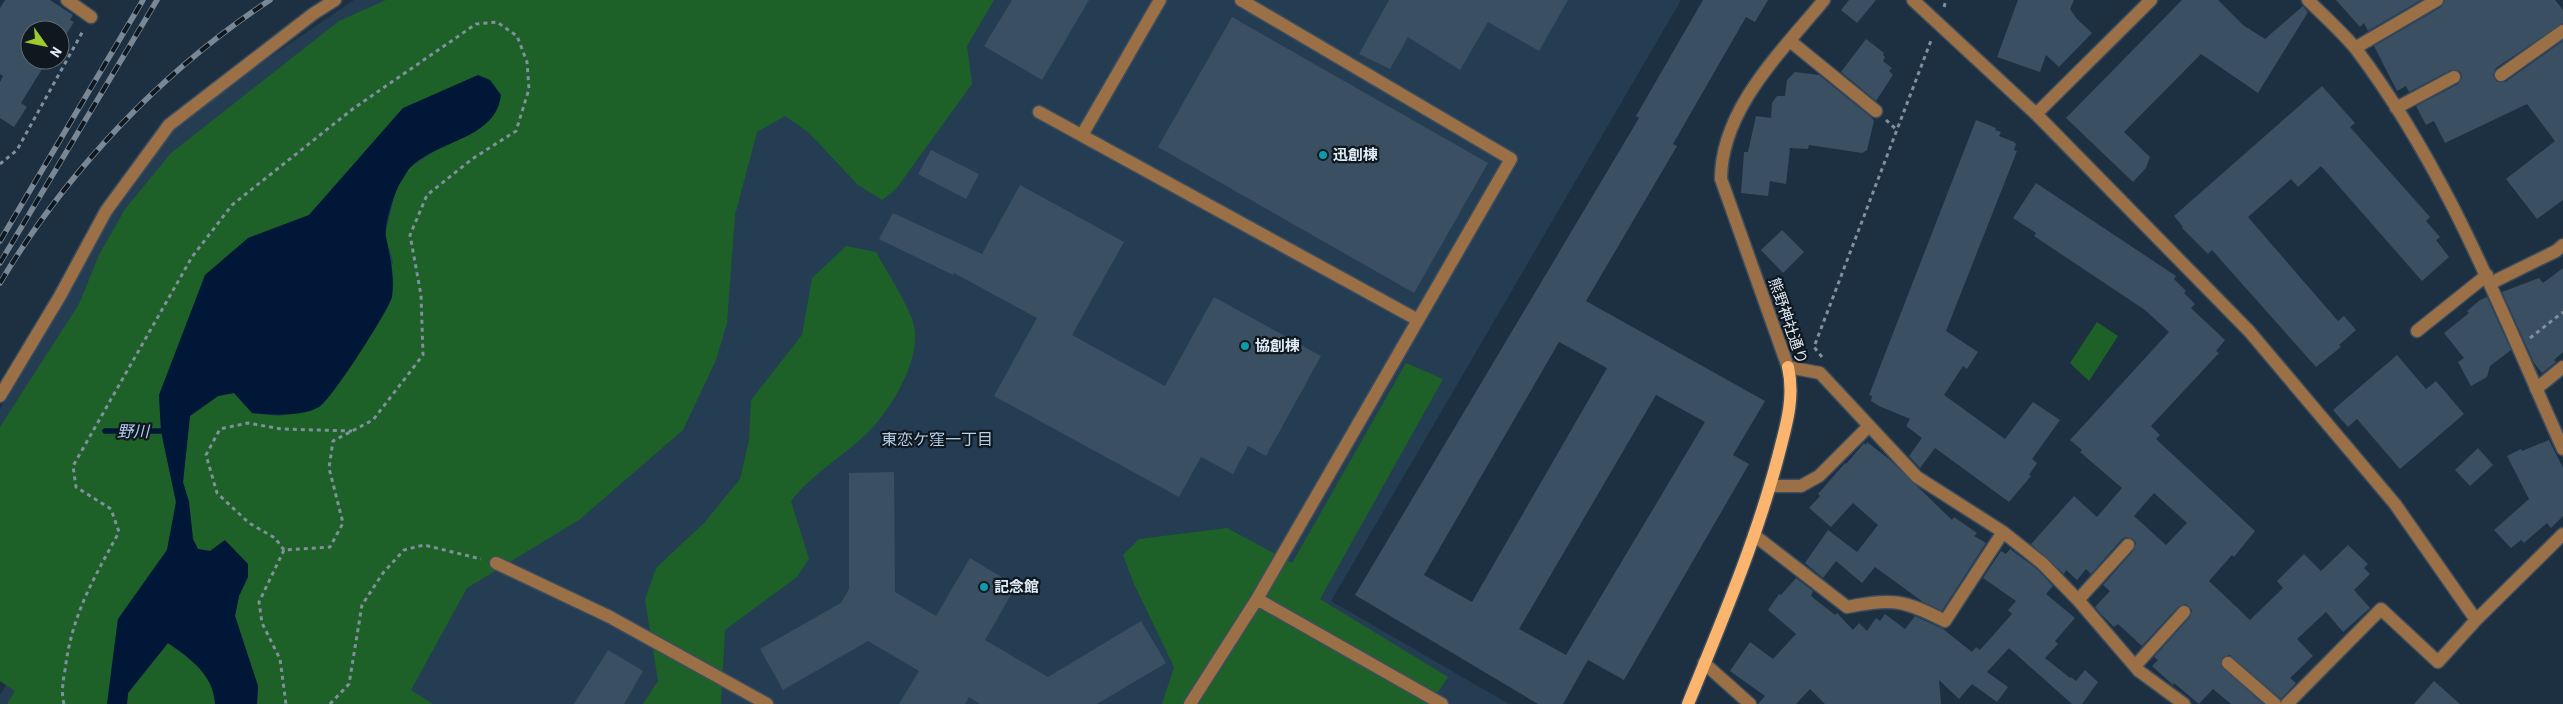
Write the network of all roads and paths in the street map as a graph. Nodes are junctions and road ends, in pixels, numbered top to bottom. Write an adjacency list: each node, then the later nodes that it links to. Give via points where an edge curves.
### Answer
1 (67, 0): 11 (street)
2 (335, 0): 34 (street, via 169,125 106,211)
3 (1160, 0): 22 (street)
4 (1241, 0): 27 (street, via 1511,158)
5 (1824, 0): 14 (street, 熊野神社通り)
6 (1913, 0): 12 (street)
7 (1946, 0): 12 (path)
8 (2150, 0): 21 (street)
9 (2308, 0): 15 (street)
10 (2437, 0): 15 (street)
11 (90, 17): 23 (path, via 18,150)
12 (1938, 24): 21 (street); 32 (path, via 1814,347 1825,360)
13 (2563, 31): 16 (street)
14 (1790, 41): 19 (street); 30 (street, 熊野神社通り, via 1736,115 1725,139 1721,160 1721,179)
15 (2355, 48): 18 (street)
16 (2501, 75)
17 (2454, 77): 18 (street)
18 (2396, 108): 25 (street, via 2438,175)
19 (1876, 111)
20 (1039, 112): 22 (street)
21 (2036, 114): 48 (street, via 2249,330 2395,504)
22 (1082, 135): 27 (street)
23 (0, 164)
24 (2563, 245): 25 (street, via 2556,252)
25 (2489, 279): 28 (street); 29 (street)
26 (2563, 312): 29 (path)
27 (1418, 320): 45 (street)
28 (2418, 331)
29 (2517, 348): 33 (street)
30 (1788, 367): 32 (street); 38 (main road, 熊野神社通り, via 1792,383 1790,409)
31 (2563, 368): 33 (street)
32 (1820, 373): 35 (street)
33 (2536, 389): 37 (street)
34 (0, 396)
35 (1869, 426): 38 (street, via 1819,476 1801,486); 39 (street, via 1917,477)
36 (353, 431): 43 (path, via 333,441 329,468 343,523 330,547); 43 (path, via 281,429 248,423 220,429 206,455 217,493 249,523 275,538); 52 (path, via 373,420 423,355 421,295 410,235 427,195 472,159 516,131 529,89 527,62 517,36 497,22 476,24 354,108 232,205 192,257 73,466 76,487 111,509 119,532 81,602 68,649 62,694)
37 (2563, 449)
38 (1770, 486): 40 (main road, 熊野神社通り)
39 (2003, 532): 40 (street, via 1945,621 1913,605 1899,603 1878,601 1847,607); 46 (street, via 2042,563)
40 (1754, 534): 49 (main road, 熊野神社通り)
41 (2563, 534): 48 (street)
42 (2128, 545): 46 (street)
43 (284, 550): 53 (path, via 259,602 262,624 280,659)
44 (496, 563): 54 (path, via 424,545 404,550 383,573 362,605 349,684); 55 (street, via 610,617)
45 (1257, 599): 56 (street); 57 (street)
46 (2078, 600): 51 (street)
47 (2184, 612): 51 (street)
48 (2476, 620): 62 (street, via 2438,662 2380,609)
49 (1704, 663): 58 (main road, 熊野神社通り); 59 (street)
50 (2228, 663): 61 (street)
51 (2134, 666): 60 (street)
52 (64, 704)
53 (286, 704)
54 (330, 704)
55 (767, 704)
56 (1190, 704)
57 (1442, 704)
58 (1688, 704)
59 (1750, 704)
60 (2184, 704)
61 (2275, 704)
62 (2287, 704)

